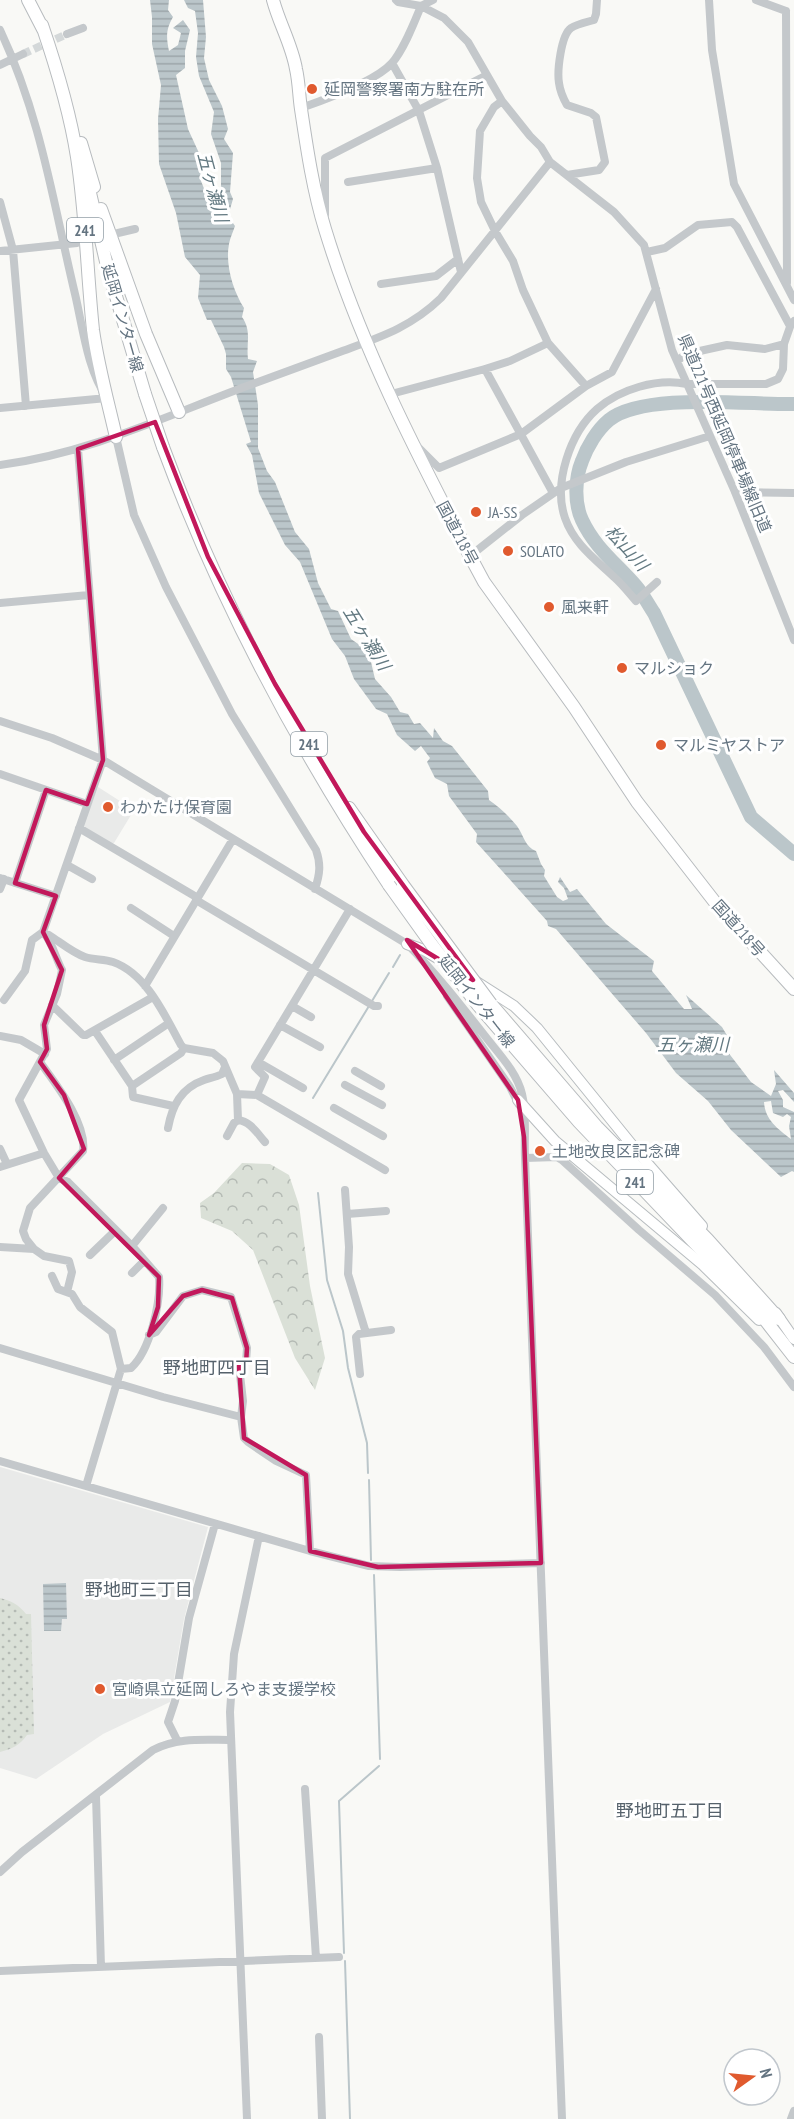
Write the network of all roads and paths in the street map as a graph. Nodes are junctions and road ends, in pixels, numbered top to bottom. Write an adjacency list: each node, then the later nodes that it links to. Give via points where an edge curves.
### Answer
1 (28, 0): 11 (highway, 延岡インター線 / 241)
2 (273, 0): 21 (highway, 国道218号, via 296,68)
3 (396, 0): 8 (street, 県道221号西延岡停車場線旧道)
4 (433, 0): 8 (street)
5 (597, 0): 26 (street, via 594,20 571,28 567,34 558,80 567,105 596,117 605,162 599,170)
6 (709, 0): 41 (street, via 712,50 734,184)
7 (756, 0): 10 (street)
8 (421, 6): 17 (street); 19 (street, 県道221号西延岡停車場線旧道, via 444,18 468,42)
9 (794, 6): 10 (street)
10 (786, 11): 41 (street)
11 (42, 25): 23 (highway, 延岡インター線 / 241); 53 (highway, 241, via 61,83 76,156 93,331)
12 (84, 28): 14 (street)
13 (0, 30): 16 (street)
14 (67, 34)
15 (23, 54): 16 (street)
16 (14, 59): 18 (street); 34 (street, via 43,149)
17 (392, 63): 21 (street, via 343,92); 22 (street)
18 (0, 65)
19 (487, 75): 20 (street, 県道221号西延岡停車場線旧道); 22 (street)
20 (502, 101): 24 (street, 県道221号西延岡停車場線旧道); 31 (street, via 480,131 477,157 481,202)
21 (301, 108): 29 (highway, 国道218号)
22 (420, 111): 25 (street); 29 (street, via 325,158)
23 (73, 116): 56 (highway, 241, via 107,230); 69 (highway, 延岡インター線 / 241, bridge, via 105,256 145,394 192,520)
24 (550, 162): 26 (street, 県道221号西延岡停車場線旧道); 31 (street)
25 (437, 168): 27 (street); 38 (street)
26 (567, 175): 37 (street, 県道221号西延岡停車場線旧道, via 614,212 645,244)
27 (348, 182)
28 (0, 202): 35 (street)
29 (325, 228): 45 (highway, 国道218号)
30 (135, 229): 32 (street)
31 (495, 231): 39 (street); 46 (street, via 513,261)
32 (118, 233)
33 (77, 243): 34 (street)
34 (63, 245): 35 (street); 53 (street, via 98,385)
35 (13, 250): 36 (street); 54 (street)
36 (0, 251)
37 (646, 252): 42 (street, 県道221号西延岡停車場線旧道); 44 (street, via 665,248 698,225 732,222)
38 (458, 259): 39 (street); 40 (street, via 436,276)
39 (461, 272): 45 (street, via 424,314)
40 (381, 284)
41 (787, 287): 43 (street)
42 (656, 289): 48 (street, 県道221号西延岡停車場線旧道); 51 (street, via 612,372)
43 (794, 300)
44 (792, 324): 47 (street)
45 (366, 343): 52 (highway, 国道218号); 56 (street)
46 (548, 343): 49 (street); 51 (street)
47 (784, 344): 48 (street, via 765,349 727,345 686,354); 50 (street, via 783,369 778,380 766,384)
48 (677, 361): 50 (street, 県道221号西延岡停車場線旧道)
49 (485, 369): 52 (street); 57 (street)
50 (687, 384): 58 (street, 県道221号西延岡停車場線旧道); 63 (street, via 675,381 644,385 597,409 581,429 567,458)
51 (586, 386): 57 (street)
52 (389, 396): 60 (highway, 国道218号)
53 (107, 399): 54 (street); 59 (highway, 241)
54 (26, 406): 55 (street)
55 (0, 408)
56 (179, 412): 59 (street)
57 (521, 434): 60 (street, via 439,468); 63 (street)
58 (710, 436): 63 (street, via 626,462); 64 (street, 県道221号西延岡停車場線旧道)
59 (116, 438): 61 (street); 85 (street, via 134,514 166,586 232,714 316,850 320,876)
60 (409, 439): 66 (highway, 国道218号)
61 (78, 449): 62 (street); 68 (street)
62 (0, 465)
63 (559, 489): 66 (street); 67 (street, via 564,516 574,538 636,600)
64 (735, 492): 65 (street); 71 (street, 県道221号西延岡停車場線旧道)
65 (794, 493)
66 (470, 556): 95 (highway, 国道218号, via 484,582 637,802 714,901)
67 (657, 582)
68 (89, 595): 70 (street); 74 (street)
69 (227, 596): 147 (highway, 延岡インター線 / 241, bridge, via 336,788 491,1004 597,1127); 153 (highway, 延岡インター線 / 241, bridge, via 271,686 356,835 432,945 534,1072 751,1302)
70 (0, 603)
71 (791, 626): 72 (street, 県道221号西延岡停車場線旧道)
72 (794, 640)
73 (0, 721): 74 (street)
74 (103, 760): 77 (street); 79 (street)
75 (0, 774): 76 (street)
76 (46, 790): 77 (street); 83 (street)
77 (87, 804): 78 (street)
78 (79, 828): 80 (street); 87 (street)
79 (233, 839): 85 (street); 87 (street)
80 (67, 865): 82 (street); 86 (street)
81 (2, 879): 83 (street); 84 (street)
82 (92, 879)
83 (15, 883): 86 (street)
84 (0, 889)
85 (315, 889): 89 (street)
86 (56, 896): 90 (street)
87 (197, 899): 91 (street); 93 (street)
88 (131, 909): 91 (street)
89 (350, 909): 92 (street); 93 (street)
90 (43, 932): 94 (street, via 83,956 113,962); 97 (street, via 32,940 25,971); 98 (street, via 62,970)
91 (174, 936): 94 (street)
92 (407, 944): 119 (street, via 501,1056 522,1092); 147 (main road, 241, via 424,950 525,1015 640,1155 742,1269)
93 (314, 969): 99 (street); 100 (street)
94 (145, 986): 96 (street)
95 (794, 989)
96 (153, 997): 102 (street); 104 (street)
97 (4, 1000)
98 (52, 1005): 104 (street, via 83,1035); 108 (street, via 44,1024 47,1049)
99 (292, 1006): 101 (street); 103 (street)
100 (378, 1006)
101 (311, 1017)
102 (169, 1023): 106 (street); 109 (street)
103 (280, 1025): 107 (street); 110 (street)
104 (95, 1031): 109 (street)
105 (0, 1036): 108 (street, via 21,1040)
106 (184, 1047): 111 (street, via 213,1053); 114 (street)
107 (320, 1047)
108 (42, 1058): 129 (street, via 20,1100); 133 (street, via 83,1139 83,1150)
109 (114, 1060): 114 (street)
110 (258, 1062): 116 (street); 118 (street, via 255,1067 265,1077)
111 (225, 1067): 117 (street); 121 (street, via 222,1074 184,1091)
112 (355, 1071): 115 (street)
113 (345, 1085): 120 (street)
114 (132, 1086): 121 (street, via 133,1097)
115 (381, 1086)
116 (303, 1088)
117 (237, 1094): 118 (street); 123 (street)
118 (257, 1095): 132 (street)
119 (521, 1104): 130 (street); 153 (main road, 241, via 555,1141 704,1265)
120 (382, 1105)
121 (174, 1106): 124 (street)
122 (334, 1108): 126 (street)
123 (238, 1120): 125 (street); 127 (street, via 248,1123)
124 (168, 1128)
125 (227, 1136)
126 (383, 1136)
127 (265, 1142)
128 (0, 1149): 131 (street)
129 (44, 1153): 131 (street); 133 (street)
130 (525, 1158): 157 (street, via 557,1156 562,1160 715,1295 764,1347); 164 (street)
131 (4, 1166)
132 (385, 1170)
133 (59, 1178): 138 (street, via 68,1182); 141 (street, via 30,1208 23,1231)
134 (345, 1190): 137 (street)
135 (164, 1208): 139 (street)
136 (386, 1211): 137 (street)
137 (347, 1214): 149 (street, via 348,1274)
138 (115, 1231): 139 (street); 142 (street)
139 (132, 1246): 143 (street)
140 (0, 1247): 141 (street)
141 (34, 1249): 146 (street, via 44,1256 69,1262 72,1272)
142 (90, 1255)
143 (144, 1261): 144 (street); 150 (street, via 159,1277 160,1285)
144 (132, 1273)
145 (52, 1276): 146 (street, via 58,1288)
146 (67, 1292): 154 (street, via 112,1332)
147 (779, 1319): 151 (main road, 延岡インター線 / 241)
148 (391, 1330): 149 (street)
149 (366, 1333): 155 (street, via 356,1337)
150 (149, 1335): 154 (street, via 135,1364); 158 (street, via 156,1332 183,1296 201,1290 231,1298 247,1348 246,1362 239,1366)
151 (794, 1339)
152 (0, 1348): 156 (street)
153 (794, 1358)
154 (121, 1369): 156 (street)
155 (360, 1374)
156 (118, 1382): 158 (street); 160 (street)
157 (794, 1387)
158 (241, 1417): 163 (street, via 248,1442 306,1475)
159 (0, 1461): 160 (street)
160 (87, 1486): 161 (street)
161 (215, 1524): 162 (street); 165 (street, via 189,1618 168,1722)
162 (259, 1536): 163 (street); 166 (street, via 231,1672)
163 (310, 1551): 164 (street, via 373,1567)
164 (541, 1563): 179 (street)
165 (177, 1740): 166 (street); 168 (street, via 153,1750)
166 (231, 1740): 172 (street)
167 (306, 1789): 171 (street)
168 (96, 1796): 169 (street); 173 (street)
169 (0, 1872)
170 (339, 1957): 171 (street)
171 (316, 1958): 172 (street)
172 (241, 1962): 173 (street); 177 (street)
173 (101, 1967): 174 (street)
174 (0, 1971)
175 (319, 2037): 178 (street)
176 (794, 2110): 180 (street)
177 (247, 2119)
178 (322, 2119)
179 (562, 2119)
180 (791, 2119)

